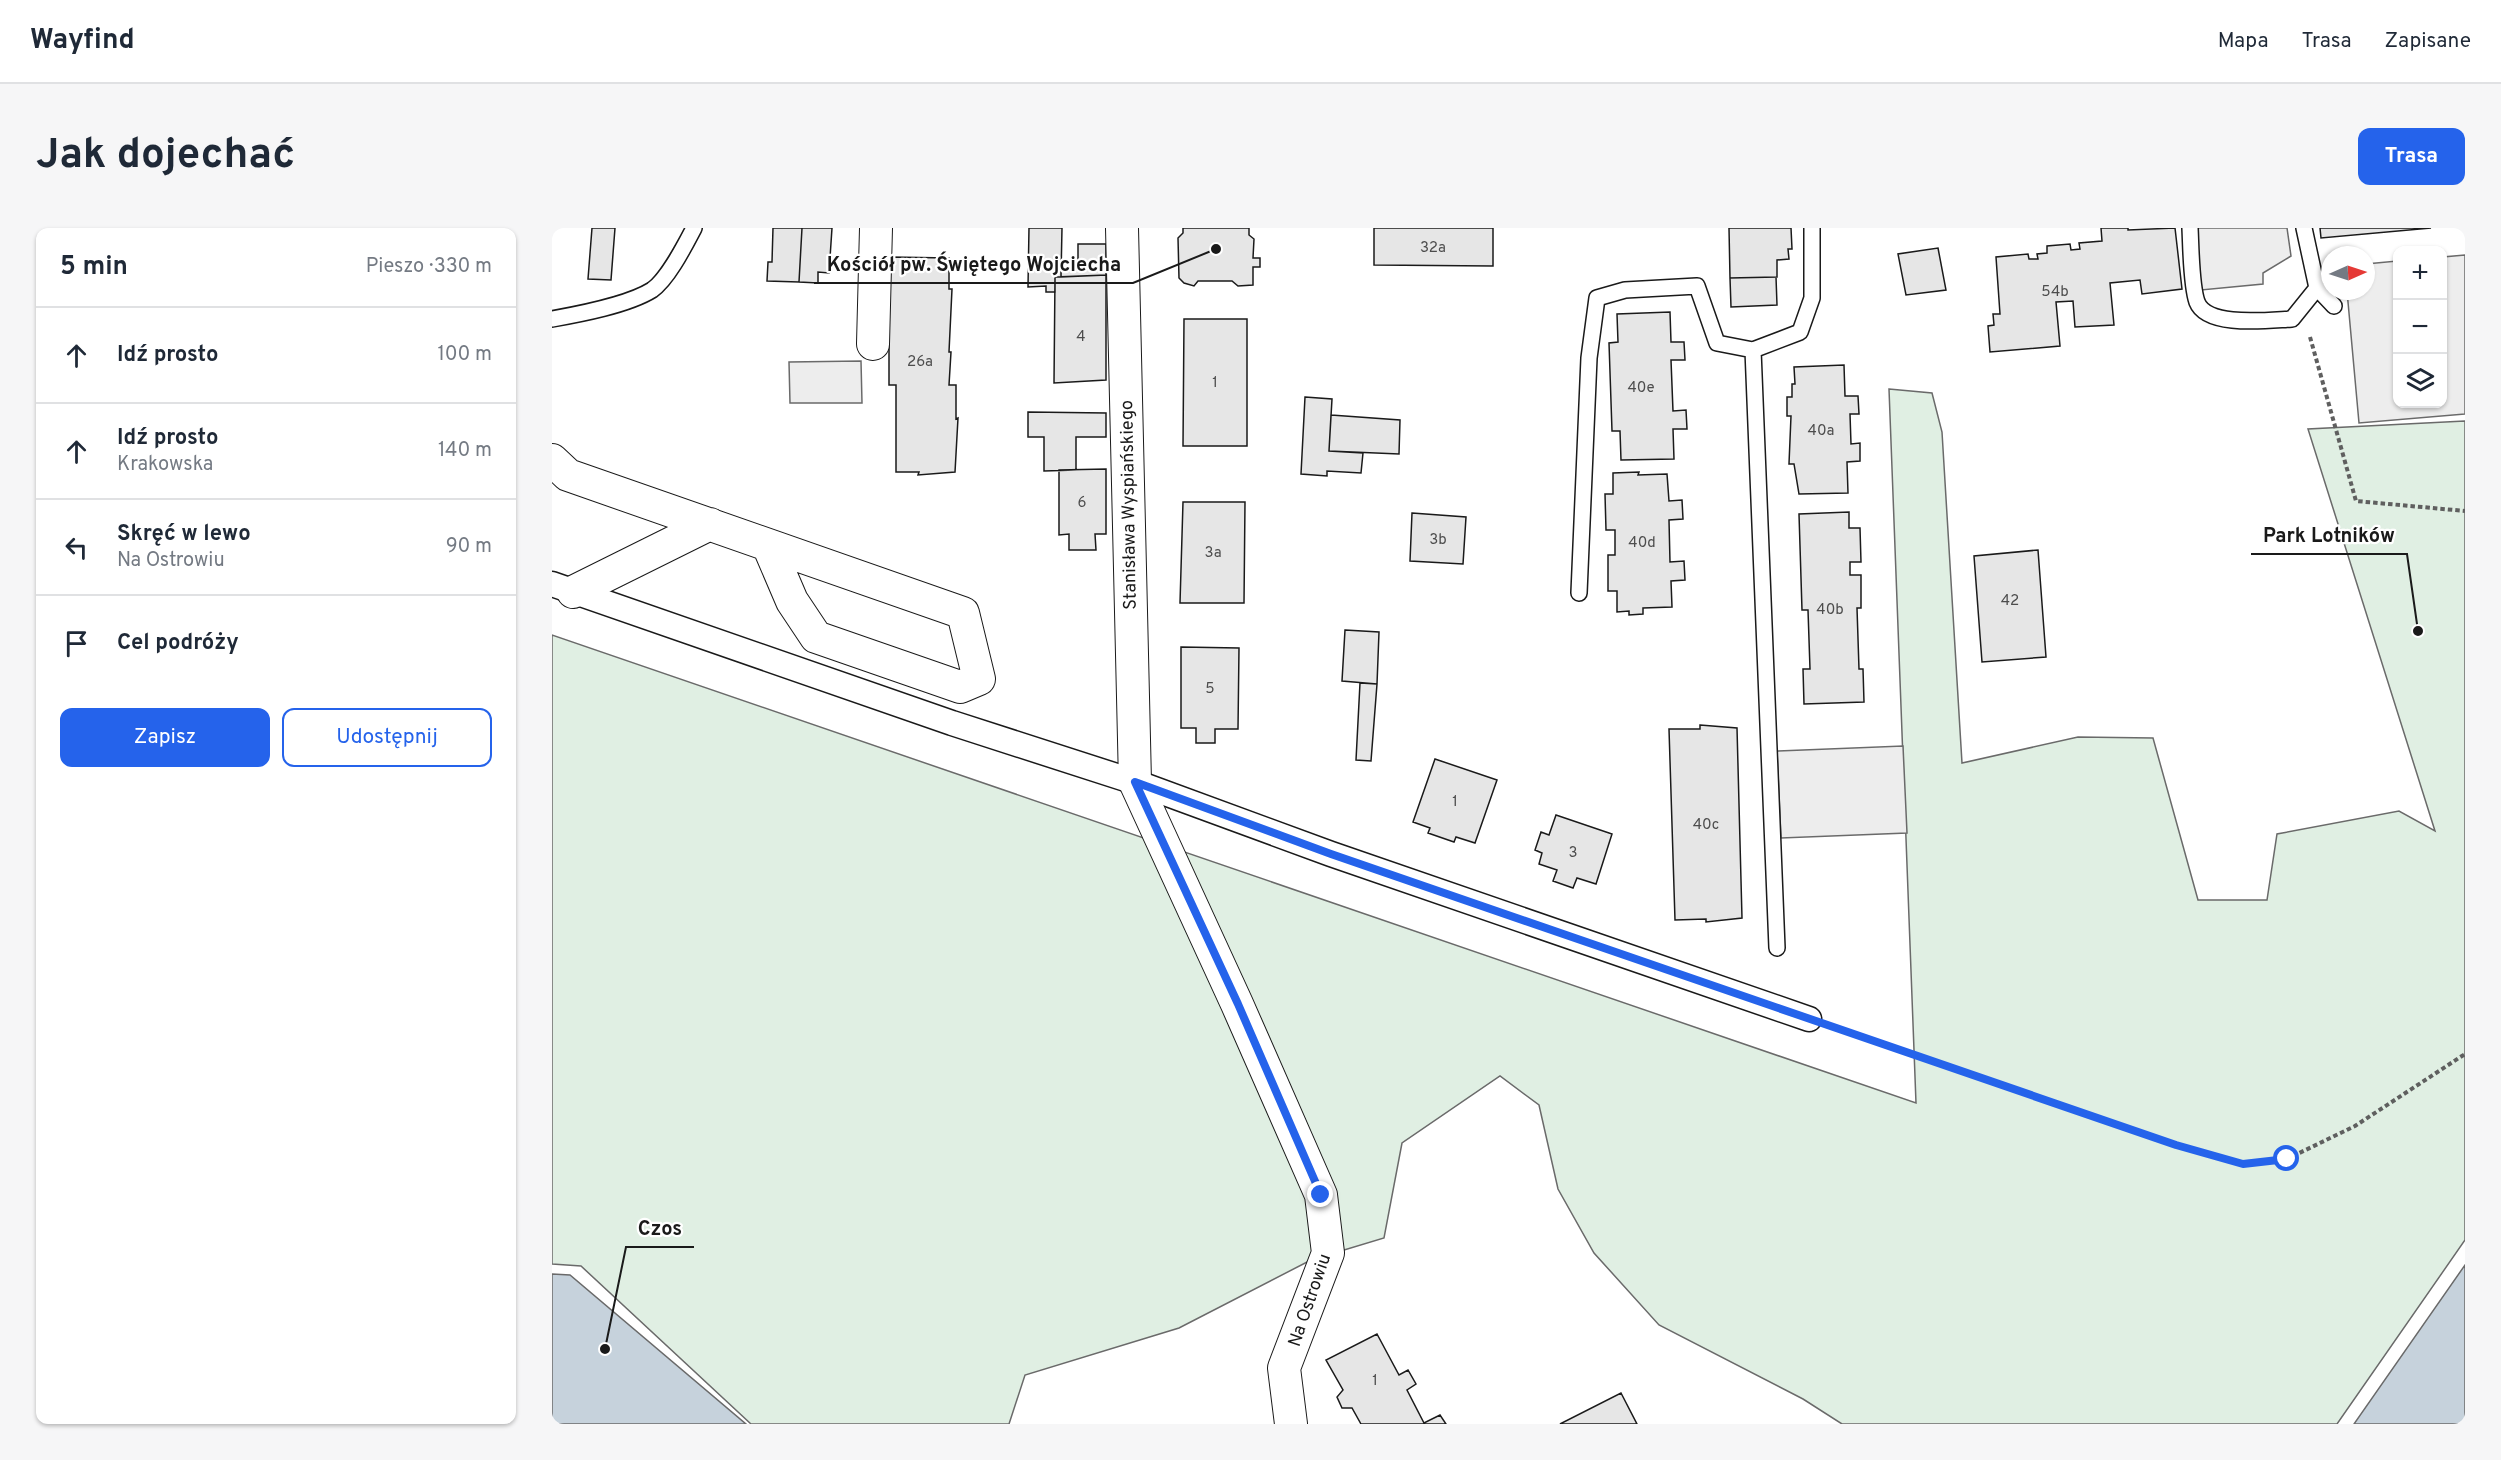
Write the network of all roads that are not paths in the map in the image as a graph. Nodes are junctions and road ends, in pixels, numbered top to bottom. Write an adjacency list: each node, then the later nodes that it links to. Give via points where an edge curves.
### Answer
1 (694, 228): 9 (lane, via 680,256 653,290 598,310)
2 (876, 228): 10 (street)
3 (1122, 228): 17 (street, Stanisława Wyspiańskiego)
4 (1812, 228): 11 (lane, via 1812,298 1800,332)
5 (2190, 228): 7 (lane, via 2197,302 2205,313 2218,318 2292,319)
6 (2304, 228): 7 (lane)
7 (2317, 288): 8 (lane)
8 (2334, 306)
9 (552, 319)
10 (873, 344)
11 (1754, 350): 16 (lane, via 1717,343 1697,286 1625,290 1597,298 1589,358); 18 (lane)
12 (552, 460): 13 (street, via 568,475)
13 (710, 524): 14 (street); 15 (street)
14 (768, 545): 14 (street, via 963,613 979,679 960,687 816,637 792,601)
15 (563, 588): 17 (street)
16 (1580, 593)
17 (1135, 782): 19 (street); 20 (street, Na Ostrowiu, via 1321,1195 1329,1253 1284,1368)
18 (1777, 948)
19 (1809, 1019)
20 (1291, 1424)

